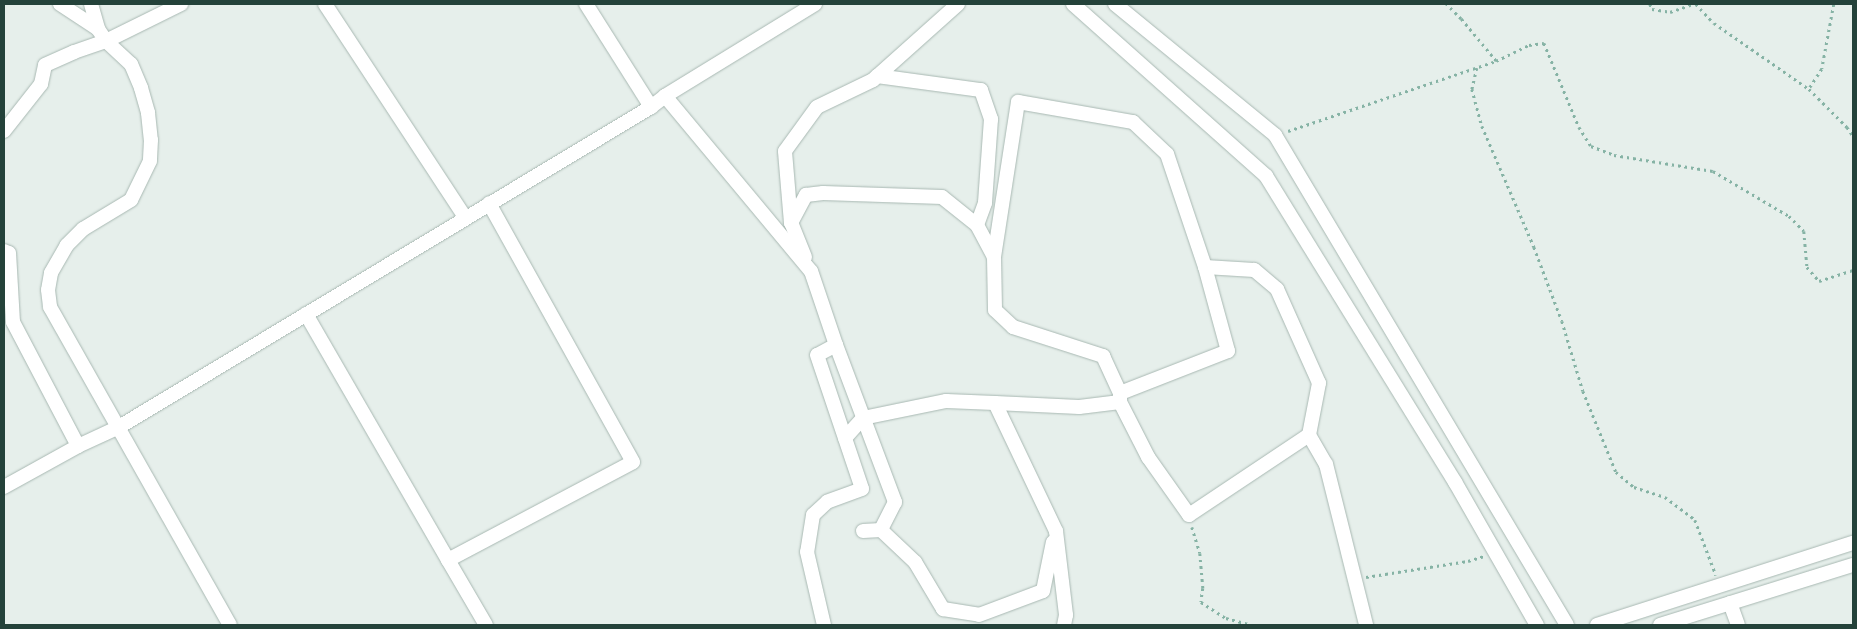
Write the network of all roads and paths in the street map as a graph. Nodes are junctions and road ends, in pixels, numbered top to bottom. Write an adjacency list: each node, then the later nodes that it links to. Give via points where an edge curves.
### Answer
1 (60, 4): 14 (street)
2 (91, 4): 14 (street)
3 (181, 4): 15 (street)
4 (325, 4): 26 (street)
5 (586, 4): 21 (street)
6 (815, 4): 20 (street)
7 (958, 4): 18 (street)
8 (1072, 4): 49 (street, via 1266,176)
9 (1115, 4): 23 (street)
10 (1446, 4): 16 (path)
11 (1650, 4): 12 (path, via 1652,9 1670,12)
12 (1695, 4): 19 (path, via 1714,23)
13 (1834, 4): 19 (path, via 1822,69)
14 (98, 29): 15 (street)
15 (106, 42): 22 (street, via 45,65 41,84); 39 (street, via 130,64 141,88 148,113 150,161 130,200 83,229 67,245 51,273 48,290 50,307)
16 (1496, 61): 17 (path); 32 (path, via 1529,45 1544,44 1591,146 1614,155 1713,171 1789,216 1804,231 1807,267 1819,281)
17 (1477, 68): 23 (path); 53 (path, via 1472,89 1482,126 1534,247 1562,321 1583,391 1616,472 1634,487 1665,497 1695,520)
18 (877, 76): 27 (street, via 817,107 785,151); 28 (street, via 981,90 991,119 985,203)
19 (1809, 89): 24 (path)
20 (665, 96): 21 (street); 33 (street)
21 (651, 107): 25 (street)
22 (4, 131)
23 (1275, 135): 62 (street)
24 (1853, 136)
25 (489, 203): 26 (street); 50 (street, via 633,462)
26 (465, 218): 34 (street)
27 (790, 223): 28 (street, via 806,195 823,193 942,197); 33 (street)
28 (977, 225): 30 (street)
29 (4, 251): 42 (street, via 9,253 13,322)
30 (994, 257): 31 (street, via 1018,102 1133,122 1167,154); 36 (street, via 995,310 1013,327 1103,356)
31 (1205, 267): 36 (street, via 1228,351); 40 (street, via 1254,270 1278,289 1319,384)
32 (1853, 270)
33 (811, 272): 35 (street)
34 (306, 314): 39 (street); 50 (street)
35 (836, 345): 38 (street); 41 (street, via 817,355)
36 (1120, 398): 37 (street, via 1079,407); 44 (street, via 1148,457)
37 (995, 403): 38 (street, via 946,401); 47 (street)
38 (863, 418): 41 (street); 45 (street, via 895,502)
39 (118, 428): 42 (street); 55 (street)
40 (1310, 435): 44 (street); 52 (street, via 1326,464)
41 (845, 438): 57 (street, via 862,489 827,502 813,515 808,552)
42 (78, 446): 43 (street)
43 (4, 487)
44 (1188, 515): 59 (path, via 1200,553 1201,602 1226,618)
45 (881, 530): 46 (street); 47 (street, via 915,562 942,609 979,615 1043,591)
46 (863, 531)
47 (1056, 531): 58 (street, via 1066,616)
48 (1853, 543): 53 (street)
49 (1495, 552): 52 (path, via 1468,561); 61 (street)
50 (448, 560): 56 (street)
51 (1853, 565): 54 (street)
52 (1355, 579): 60 (street)
53 (1720, 586): 63 (street)
54 (1730, 604): 64 (street); 65 (street)
55 (230, 625)
56 (486, 625)
57 (824, 625)
58 (1064, 625)
59 (1252, 625)
60 (1366, 625)
61 (1537, 625)
62 (1567, 625)
63 (1596, 625)
64 (1660, 625)
65 (1738, 625)

